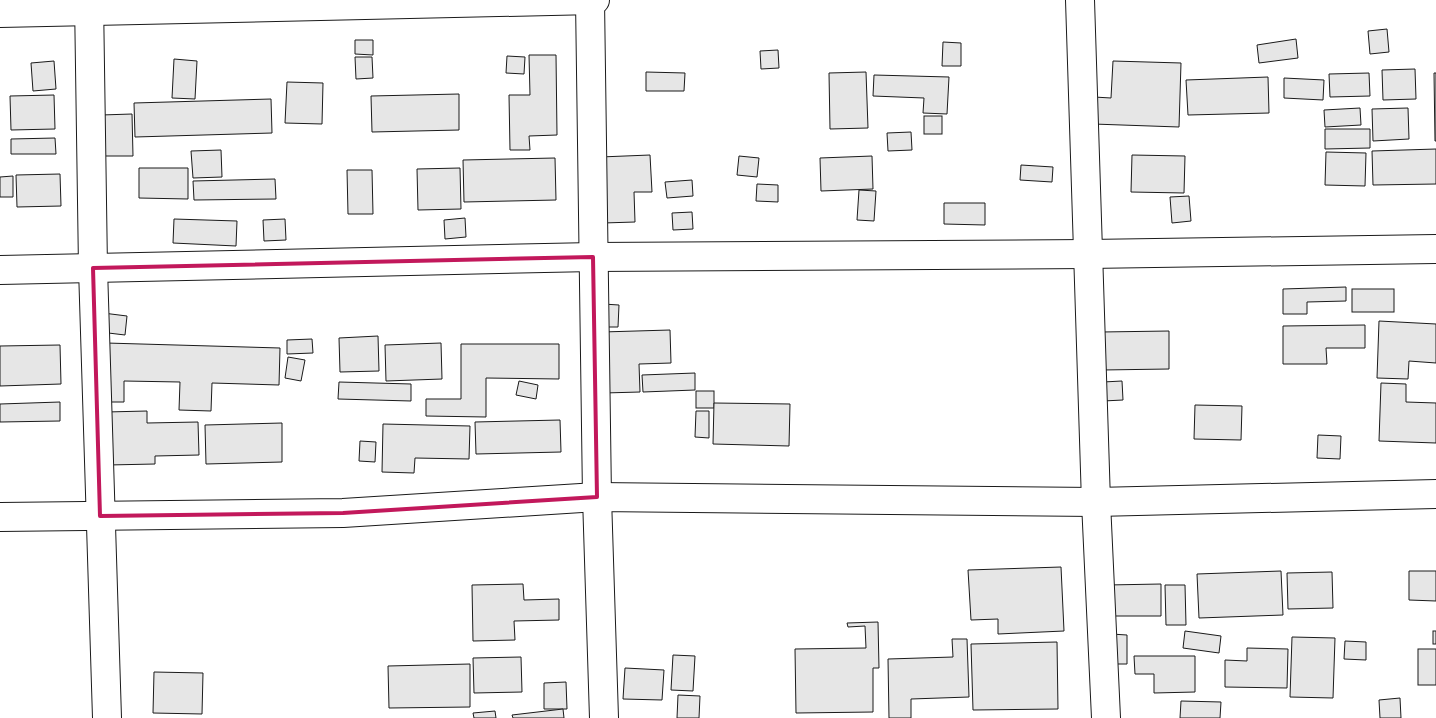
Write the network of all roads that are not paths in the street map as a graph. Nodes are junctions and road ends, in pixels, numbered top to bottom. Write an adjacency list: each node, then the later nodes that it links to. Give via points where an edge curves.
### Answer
1 (590, 0): 2 (street); 4 (street); 8 (street)
2 (595, 0)
3 (1080, 0): 7 (street)
4 (89, 5): 5 (street); 9 (street)
5 (0, 13)
6 (1436, 249): 7 (street)
7 (1088, 254): 8 (street); 13 (street)
8 (593, 257): 9 (street); 12 (street)
9 (93, 268): 10 (street); 14 (street)
10 (0, 270)
11 (1436, 494): 13 (street)
12 (597, 497): 13 (street); 14 (street, via 343,513); 17 (street)
13 (1096, 502): 18 (street)
14 (100, 516): 15 (street); 16 (street)
15 (0, 517)
16 (107, 718)
17 (604, 718)
18 (1106, 718)

